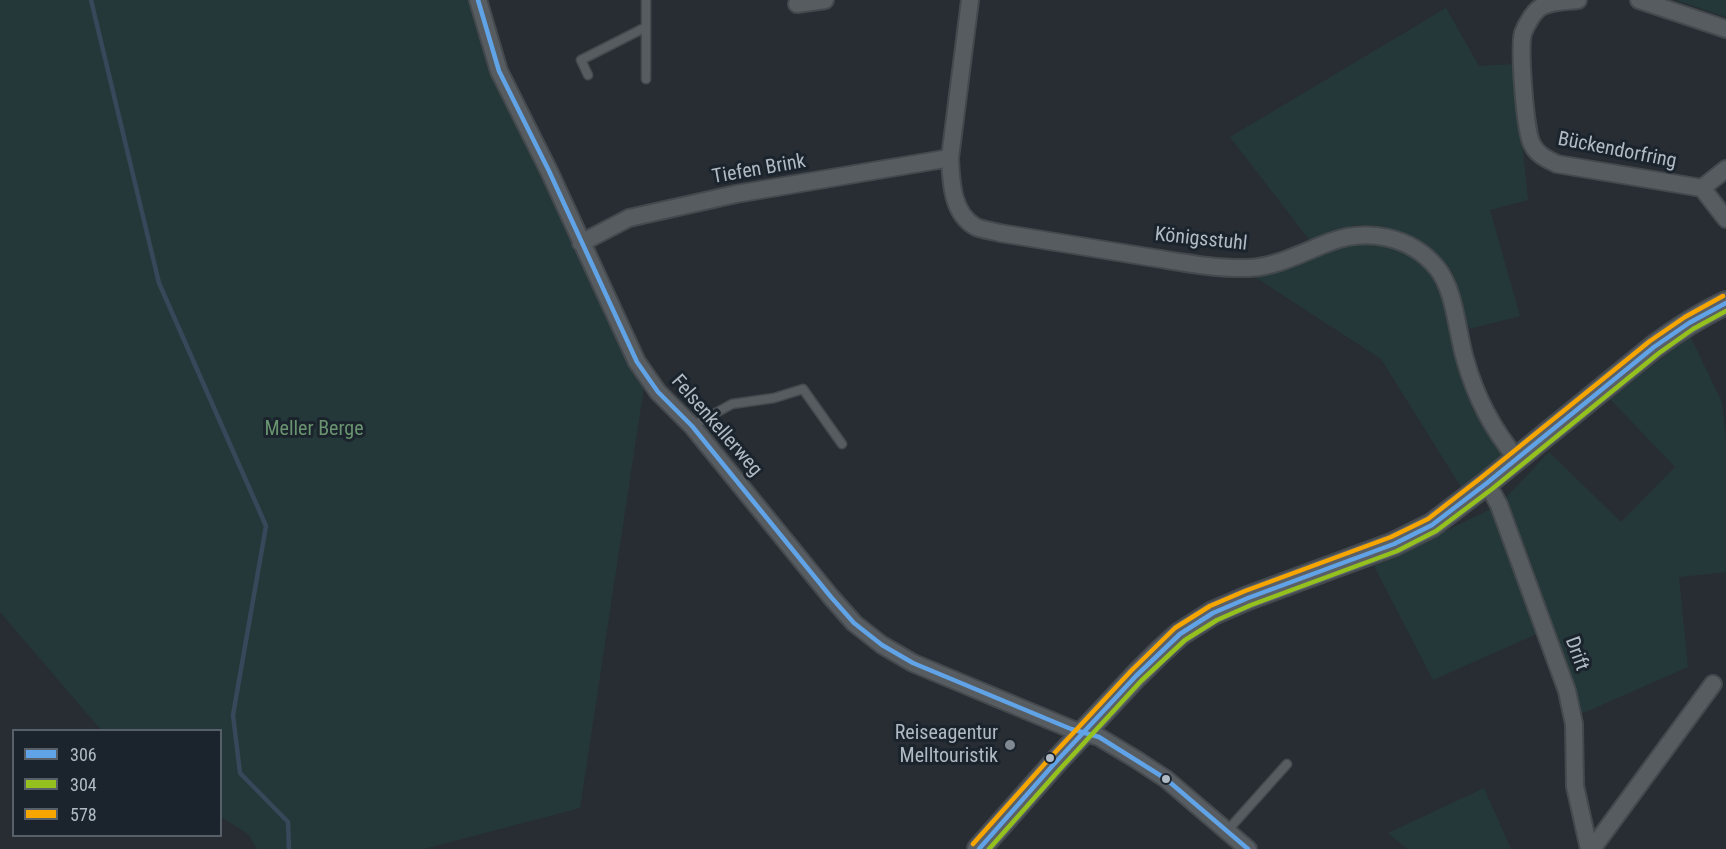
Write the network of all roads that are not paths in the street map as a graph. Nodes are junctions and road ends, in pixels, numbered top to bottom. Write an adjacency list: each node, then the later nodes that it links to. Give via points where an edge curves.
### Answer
1 (478, 0): 16 (street, Felsenkellerweg, via 499,71)
2 (646, 0): 8 (lane)
3 (825, 0): 7 (street)
4 (970, 0): 12 (street, Königsstuhl)
5 (1578, 0): 14 (street, Bückendorfring, via 1542,6 1523,33 1521,48 1532,144 1542,157 1557,164)
6 (1639, 0): 9 (street)
7 (797, 4)
8 (646, 27): 10 (lane, via 581,60); 11 (lane)
9 (1726, 28)
10 (588, 75)
11 (646, 79)
12 (950, 158): 16 (street, Tiefen Brink, via 736,194 629,218); 20 (street, Königsstuhl, via 958,210 976,226 1000,233 1210,266 1250,268 1285,261 1332,241 1358,235 1401,241 1438,268 1448,290 1476,394 1493,427)
13 (1726, 169): 14 (street)
14 (1702, 188): 15 (street)
15 (1726, 219)
16 (581, 243): 18 (street, Felsenkellerweg, via 637,362 658,393)
17 (1726, 303): 20 (main road, via 1654,347)
18 (692, 426): 19 (lane, via 732,404 803,389); 23 (street, Felsenkellerweg, via 831,597 854,623 882,645 913,663)
19 (842, 444)
20 (1517, 459): 21 (main road)
21 (1487, 483): 23 (main road, via 1432,525 1394,544 1213,613 1160,651); 28 (street, Drift, via 1499,505 1567,691 1574,724 1575,786)
22 (1713, 684): 28 (street, Drift)
23 (1085, 732): 25 (street, Felsenkellerweg, via 1166,779); 26 (main road)
24 (1287, 764): 25 (lane)
25 (1227, 831): 27 (street, Felsenkellerweg)
26 (980, 849)
27 (1248, 849)
28 (1591, 849)

